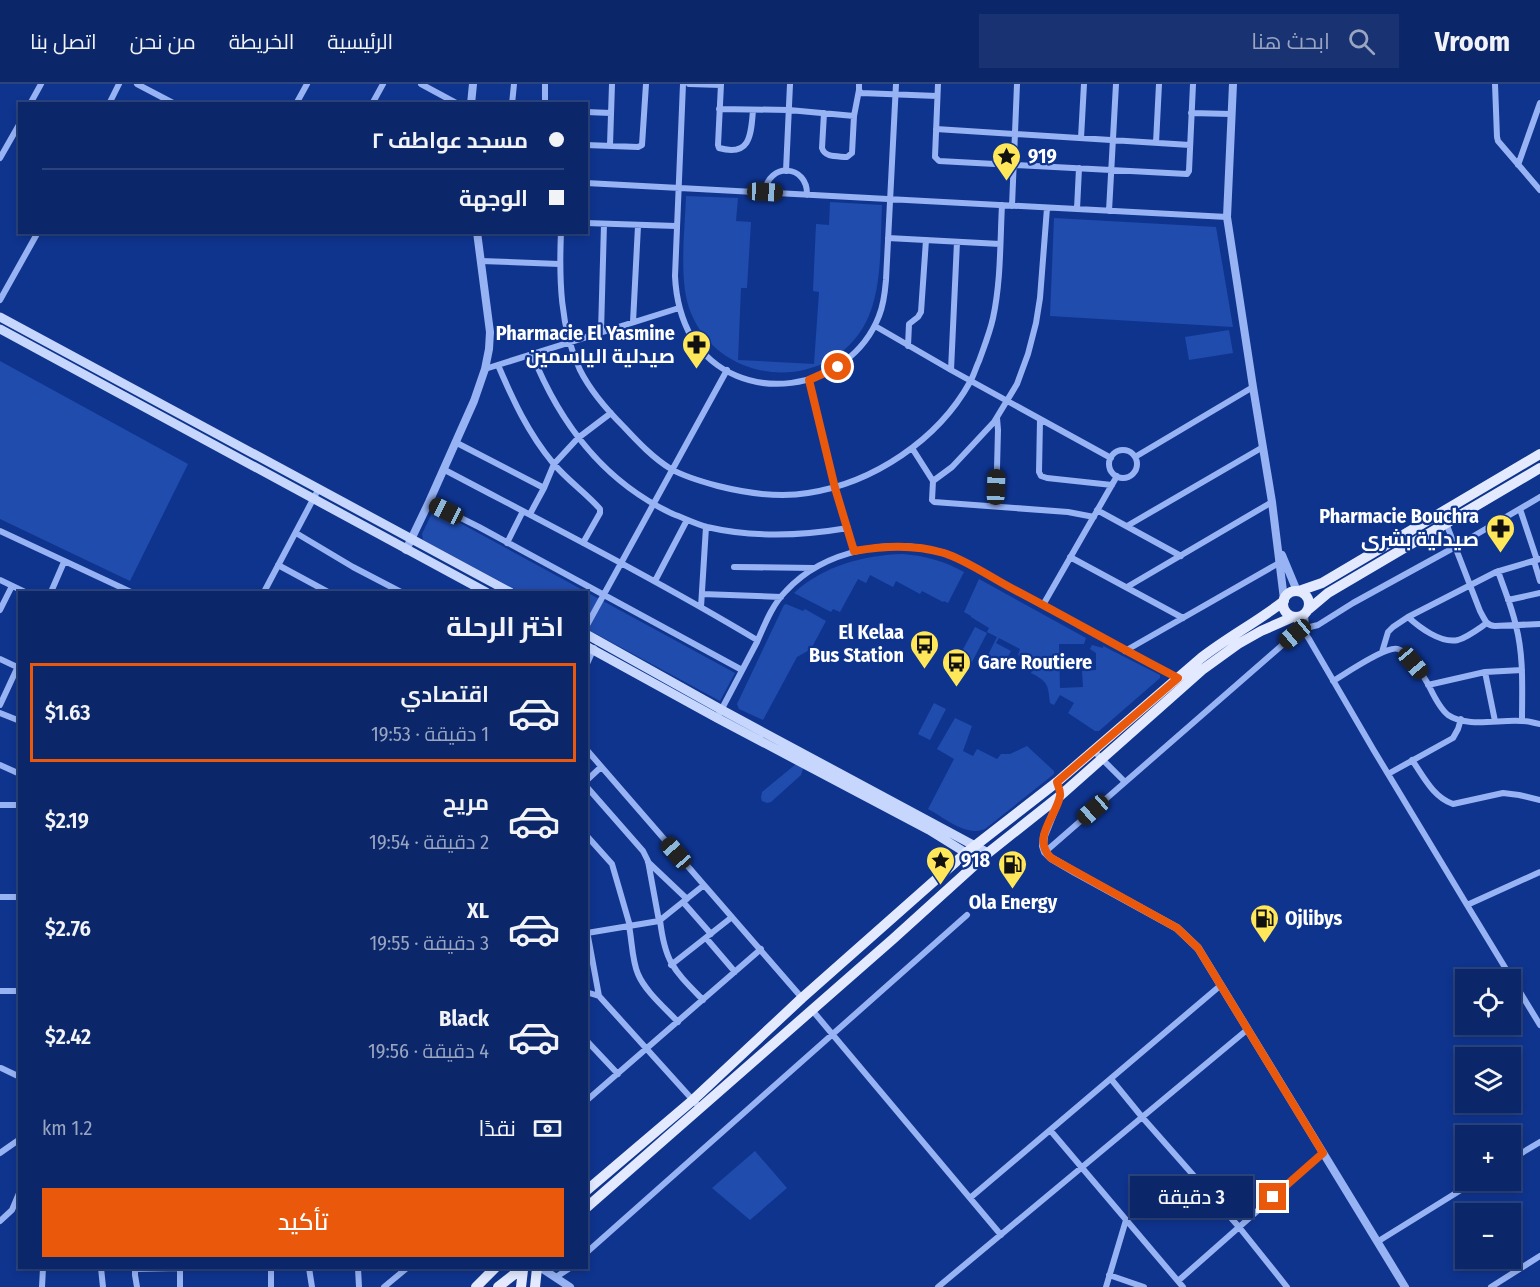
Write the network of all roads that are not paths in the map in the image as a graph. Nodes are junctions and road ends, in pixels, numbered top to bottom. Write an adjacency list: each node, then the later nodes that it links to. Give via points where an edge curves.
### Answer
1 (41, 84): 28 (street)
2 (119, 84): 29 (street)
3 (136, 84): 30 (street)
4 (307, 84): 31 (street)
5 (383, 84): 32 (street)
6 (421, 84): 33 (street)
7 (473, 84): 34 (street)
8 (514, 84): 35 (street)
9 (545, 84): 36 (street)
10 (612, 84): 42 (street)
11 (646, 84): 54 (street, via 642,144)
12 (683, 84): 63 (street)
13 (689, 84): 24 (street)
14 (790, 84): 40 (street)
15 (896, 84): 26 (street)
16 (938, 84): 27 (street)
17 (1017, 84): 49 (street)
18 (1084, 84): 50 (street)
19 (1116, 84): 51 (street)
20 (1159, 84): 52 (street)
21 (1193, 84): 44 (street)
22 (1233, 84): 45 (street)
23 (1496, 84): 58 (street, via 1497,137)
24 (721, 85): 38 (street)
25 (859, 87): 26 (street, via 861,93); 46 (street)
26 (895, 94): 27 (street); 67 (street)
27 (938, 96): 48 (street)
28 (31, 102)
29 (110, 102)
30 (171, 102)
31 (297, 102)
32 (373, 102)
33 (454, 102)
34 (471, 102)
35 (512, 102)
36 (545, 102)
37 (1540, 103): 58 (street)
38 (719, 109): 39 (street); 39 (street, via 718,145 723,150 740,149 746,144 751,136)
39 (753, 110): 40 (street)
40 (789, 110): 43 (street); 61 (street)
41 (588, 112): 42 (street)
42 (611, 113): 54 (street)
43 (824, 113): 46 (street); 46 (street, via 822,148 827,155 847,157 852,153)
44 (1191, 114): 45 (street); 55 (street)
45 (1231, 114): 73 (street)
46 (854, 116)
47 (18, 127): 56 (street)
48 (936, 129): 49 (street); 57 (street, via 935,157 939,161)
49 (1015, 134): 50 (street); 57 (street)
50 (1081, 138): 51 (street)
51 (1113, 140): 52 (street); 60 (street)
52 (1156, 143): 55 (street)
53 (588, 145): 54 (street)
54 (610, 145)
55 (1190, 145): 60 (street, via 1187,174)
56 (0, 158)
57 (1014, 165): 59 (street); 69 (street)
58 (1518, 165): 64 (street)
59 (1079, 168): 60 (street); 71 (street)
60 (1111, 170): 72 (street)
61 (786, 171): 65 (street, via 771,177); 66 (street, via 802,177)
62 (588, 183): 63 (street)
63 (678, 188): 65 (street); 77 (street)
64 (1540, 190)
65 (765, 192): 66 (street)
66 (807, 195): 67 (street)
67 (890, 199): 68 (street); 81 (street)
68 (1002, 205): 69 (street); 84 (street)
69 (1012, 206): 70 (street)
70 (1047, 207): 71 (street); 106 (street, via 1036,323 1025,364)
71 (1077, 209): 72 (street)
72 (1109, 211): 73 (street)
73 (1227, 217): 105 (street)
74 (588, 223): 75 (street)
75 (604, 224): 76 (street); 93 (street)
76 (639, 226): 77 (street); 90 (street)
77 (676, 226): 88 (street)
78 (37, 234): 87 (street)
79 (477, 234): 85 (street)
80 (561, 234): 86 (street)
81 (888, 238): 82 (street); 91 (street, via 884,299)
82 (926, 240): 83 (street); 95 (street, via 921,312 909,324)
83 (957, 242): 84 (street); 101 (street)
84 (1000, 244): 104 (street, via 993,319)
85 (481, 261): 86 (street); 98 (street, via 490,332)
86 (559, 264): 94 (street)
87 (0, 300)
88 (679, 308): 90 (street); 100 (street, via 692,337)
89 (0, 317): 99 (main road)
90 (633, 322): 93 (street)
91 (875, 326): 95 (street); 103 (street, via 851,357)
92 (0, 330): 102 (main road)
93 (602, 332): 94 (street)
94 (570, 343): 96 (street); 107 (street, via 580,370)
95 (908, 345): 101 (street)
96 (532, 354): 97 (street); 110 (street, via 556,406)
97 (498, 365): 98 (street); 117 (street, via 520,414)
98 (485, 369): 111 (street)
99 (97, 370): 102 (main road); 126 (main road)
100 (728, 370): 103 (street, via 773,384); 120 (street)
101 (951, 370): 104 (street)
102 (92, 379): 128 (main road)
103 (809, 380): 125 (street)
104 (970, 381): 106 (street); 113 (street, via 954,406)
105 (1253, 387): 112 (street); 115 (street)
106 (1007, 400): 108 (street); 109 (street)
107 (610, 413): 110 (street); 120 (street, via 645,449)
108 (997, 418): 122 (street, via 952,467); 132 (street)
109 (1040, 420): 116 (street); 123 (street, via 1041,476)
110 (578, 438): 117 (street); 131 (street, via 624,485)
111 (455, 442): 119 (street); 124 (street)
112 (1263, 447): 130 (street); 140 (street)
113 (912, 448): 122 (street); 125 (street, via 872,473)
114 (1540, 454): 135 (main road)
115 (1136, 457): 116 (street, via 1125,450); 121 (street, via 1134,474)
116 (1111, 458): 121 (street, via 1111,470)
117 (554, 464): 124 (street); 148 (street, via 600,509)
118 (1540, 468): 139 (main road)
119 (443, 469): 129 (street); 134 (street)
120 (672, 469): 125 (street, via 732,490 806,494); 131 (street)
121 (1117, 477): 123 (street)
122 (933, 481): 132 (street, via 934,502)
123 (1112, 485): 137 (street)
124 (544, 488): 136 (street)
125 (835, 488): 142 (street)
126 (318, 490): 128 (street); 145 (main road)
127 (1540, 497): 133 (street)
128 (313, 499): 144 (street); 150 (main road)
129 (429, 502): 145 (street); 147 (street)
130 (1272, 502): 146 (street); 152 (street)
131 (653, 504): 138 (street); 157 (street)
132 (996, 506): 137 (street)
133 (1520, 509): 149 (street); 154 (street)
134 (523, 511): 136 (street); 147 (street)
135 (1440, 513): 139 (street); 165 (main road)
136 (530, 514): 148 (street)
137 (1096, 514): 140 (street); 153 (street)
138 (687, 520): 141 (street); 164 (street)
139 (1446, 523): 149 (street); 178 (main road)
140 (1126, 526): 152 (street)
141 (706, 527): 142 (street, via 785,535); 180 (street)
142 (848, 528): 151 (street)
143 (0, 531): 155 (street)
144 (296, 533): 158 (street); 174 (street)
145 (412, 539): 150 (street); 176 (main road)
146 (1277, 540): 156 (street); 177 (street)
147 (507, 543): 181 (street)
148 (583, 543): 157 (street)
149 (1455, 547): 166 (street); 198 (street, via 1318,625)
150 (406, 550): 175 (main road)
151 (854, 551): 160 (street); 185 (street, via 903,546 945,554)
152 (1181, 556): 168 (street)
153 (1070, 557): 168 (street); 185 (street)
154 (1537, 560): 161 (street); 163 (street)
155 (64, 562): 170 (street); 171 (street)
156 (1280, 563): 183 (street); 192 (street)
157 (621, 564): 164 (street); 181 (street)
158 (278, 565): 172 (street); 173 (street)
159 (734, 567): 160 (street)
160 (814, 568): 182 (street)
161 (1498, 571): 166 (street); 184 (street)
162 (0, 580): 167 (street)
163 (1540, 581)
164 (654, 582): 186 (street)
165 (1322, 583): 177 (main road); 178 (main road)
166 (1470, 585): 191 (street); 194 (street)
167 (12, 586): 169 (street); 187 (street)
168 (1127, 587): 192 (street)
169 (24, 591)
170 (51, 591)
171 (128, 591)
172 (265, 591)
173 (326, 591)
174 (399, 591)
175 (484, 591)
176 (508, 591)
177 (1298, 591): 183 (main road, via 1290,592); 188 (main road, via 1310,602)
178 (1328, 593): 188 (main road)
179 (1540, 593): 184 (street)
180 (702, 594): 182 (street); 186 (street)
181 (603, 596): 193 (street); 206 (street)
182 (781, 597): 199 (street)
183 (1284, 600): 189 (main road); 190 (main road, via 1285,612)
184 (1508, 600): 197 (street)
185 (1043, 605): 201 (street)
186 (701, 607): 199 (street)
187 (0, 610)
188 (1307, 611): 190 (main road); 198 (street)
189 (1266, 614): 196 (main road); 209 (main road, via 1218,644)
190 (1293, 617): 196 (main road); 198 (street)
191 (1408, 617): 194 (street, via 1426,632 1452,641); 202 (street, via 1390,629)
192 (1183, 618): 201 (street)
193 (588, 623)
194 (1487, 623): 197 (street)
195 (1540, 624): 197 (street)
196 (1272, 625): 221 (main road, via 1202,670)
197 (1516, 626): 207 (street)
198 (1304, 629): 210 (street); 229 (street)
199 (757, 640): 206 (street)
200 (593, 646): 204 (street); 214 (main road)
201 (1125, 651): 209 (street)
202 (1382, 652): 210 (street); 211 (street, via 1396,648 1404,652)
203 (0, 659): 205 (street)
204 (588, 660)
205 (18, 664): 212 (street)
206 (742, 670): 214 (street)
207 (1522, 670): 208 (street); 218 (street)
208 (1485, 672): 211 (street); 217 (street)
209 (1178, 678): 221 (main road)
210 (1333, 681): 226 (street)
211 (1428, 685): 215 (street, via 1440,706)
212 (0, 705)
213 (0, 713): 216 (street)
214 (719, 714): 236 (main road)
215 (1461, 719): 217 (street); 222 (street, via 1453,738)
216 (18, 720)
217 (1495, 721): 218 (street)
218 (1522, 721): 219 (street)
219 (1540, 724)
220 (588, 751): 224 (street)
221 (1097, 754): 228 (main road); 229 (street); 231 (main road)
222 (1412, 760): 226 (street); 232 (street, via 1436,794 1453,804 1503,794)
223 (0, 765): 225 (street)
224 (602, 767): 227 (street); 241 (street)
225 (18, 773)
226 (1388, 774): 245 (street)
227 (588, 779)
228 (1057, 782): 231 (street); 236 (main road)
229 (1125, 782): 237 (street)
230 (588, 788): 239 (street)
231 (1060, 795): 237 (street, via 1044,836); 238 (main road)
232 (1540, 800)
233 (0, 805): 234 (street)
234 (18, 805)
235 (588, 837): 249 (street, via 612,864)
236 (971, 849): 238 (main road); 261 (main road)
237 (1045, 852): 256 (street, via 1177,928 1198,948)
238 (984, 857): 263 (main road)
239 (648, 861): 244 (street); 248 (street)
240 (1540, 872): 245 (street)
241 (704, 885): 244 (street); 247 (street)
242 (0, 897): 243 (street)
243 (18, 897)
244 (685, 901): 248 (street); 252 (street)
245 (1467, 905): 265 (street)
246 (967, 915): 267 (street)
247 (732, 917): 252 (street); 253 (street)
248 (660, 920): 249 (street); 254 (street)
249 (629, 926): 250 (street); 264 (street, via 638,974)
250 (588, 931)
251 (588, 936): 260 (street)
252 (708, 936): 254 (street); 255 (street)
253 (760, 949): 255 (street); 261 (street)
254 (671, 965): 262 (street)
255 (735, 972): 262 (street)
256 (1221, 985): 266 (street); 273 (street)
257 (0, 991): 258 (street)
258 (18, 992)
259 (588, 993): 260 (street)
260 (599, 996): 269 (street)
261 (802, 998): 277 (main road)
262 (703, 1000): 264 (street)
263 (812, 1010): 267 (street); 277 (main road)
264 (678, 1022): 269 (street)
265 (1540, 1025)
266 (1248, 1029): 278 (street); 285 (street)
267 (833, 1035): 291 (street); 298 (street)
268 (588, 1042): 271 (street)
269 (647, 1048): 271 (street); 277 (street)
270 (1, 1068): 272 (street)
271 (618, 1074): 275 (street)
272 (18, 1076)
273 (1111, 1078): 278 (street); 279 (street)
274 (588, 1092): 275 (street)
275 (592, 1096): 276 (street)
276 (588, 1099)
277 (697, 1104): 288 (main road); 292 (main road)
278 (1142, 1117): 287 (street); 295 (street)
279 (1050, 1130): 287 (street); 291 (street)
280 (18, 1140): 283 (street)
281 (1540, 1142): 286 (street)
282 (0, 1144): 283 (street)
283 (8, 1147): 284 (street)
284 (0, 1153)
285 (1323, 1153): 295 (street); 297 (street)
286 (1521, 1153)
287 (1082, 1167): 293 (street); 296 (street)
288 (588, 1189)
289 (1459, 1191): 297 (street)
290 (18, 1196): 294 (street, via 12,1210)
291 (970, 1197): 296 (street)
292 (588, 1206)
293 (1126, 1220): 314 (street); 316 (street)
294 (0, 1221)
295 (1239, 1227): 316 (street); 333 (street)
296 (1001, 1235): 330 (street)
297 (1377, 1242): 334 (street)
298 (588, 1251)
299 (1540, 1256): 335 (street)
300 (43, 1269): 318 (street)
301 (101, 1269): 319 (street)
302 (135, 1269): 320 (street)
303 (180, 1269): 321 (street)
304 (271, 1269): 322 (street)
305 (309, 1269): 323 (street)
306 (358, 1269): 324 (street)
307 (406, 1269): 325 (street)
308 (521, 1269): 317 (main road); 327 (main road)
309 (538, 1269): 328 (main road)
310 (540, 1269): 315 (street)
311 (550, 1269): 315 (street)
312 (568, 1269): 315 (street)
313 (493, 1270): 317 (main road); 326 (main road)
314 (1109, 1275): 331 (street); 332 (street)
315 (556, 1277): 329 (street)
316 (1180, 1284)
317 (499, 1285)
318 (42, 1287)
319 (103, 1287)
320 (137, 1287)
321 (180, 1287)
322 (271, 1287)
323 (312, 1287)
324 (359, 1287)
325 (384, 1287)
326 (476, 1287)
327 (521, 1287)
328 (535, 1287)
329 (570, 1287)
330 (938, 1287)
331 (1106, 1287)
332 (1144, 1287)
333 (1287, 1287)
334 (1405, 1287)
335 (1491, 1287)

